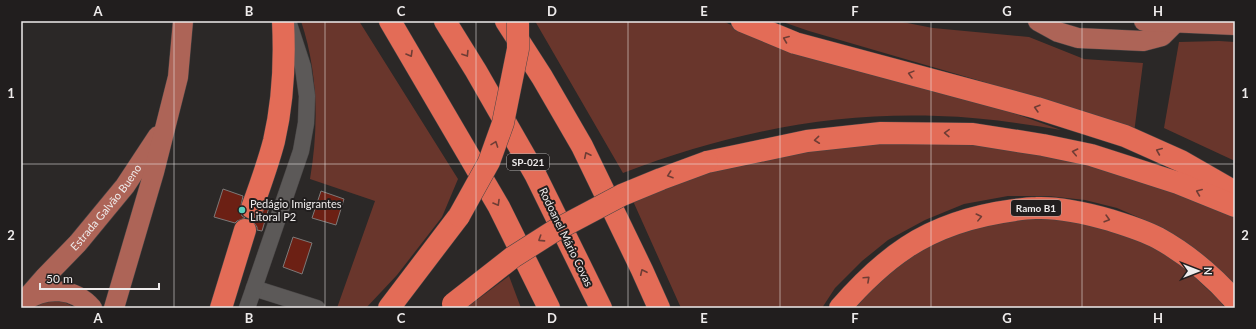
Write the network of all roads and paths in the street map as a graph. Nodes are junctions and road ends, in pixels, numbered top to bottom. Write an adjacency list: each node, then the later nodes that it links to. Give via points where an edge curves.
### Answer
1 (184, 21): 13 (main road, Estrada Galvão Bueno, via 178,77)
2 (282, 21): 16 (highway, via 284,47 281,100 274,139)
3 (288, 21): 19 (lane, via 303,67 307,96 306,123 301,151)
4 (390, 21): 18 (highway, one-way to 18, via 499,207)
5 (445, 21): 31 (highway, Rodoanel Mário Covas / SP-021, one-way to 31, via 535,174)
6 (506, 21): 32 (highway, one-way to 6, via 582,146)
7 (518, 21): 28 (highway, one-way to 7, bridge, via 459,216 489,162 503,123 518,49)
8 (742, 21): 14 (highway, one-way to 8, via 1181,161 1125,136 1037,108 795,43)
9 (1038, 21): 11 (main road, via 1058,32 1078,38 1143,41 1162,36)
10 (1144, 21): 11 (main road)
11 (1170, 21): 12 (main road)
12 (1235, 25)
13 (166, 124): 21 (main road, Estrada Galvão Bueno, via 125,186 78,243); 24 (main road, Estrada Galvão Bueno)
14 (1235, 192)
15 (1235, 206): 22 (highway, one-way to 22, bridge, via 1178,183 1091,155 973,134 881,133 807,141 707,162 622,195 554,231 512,257)
16 (252, 208)
17 (245, 230): 25 (highway)
18 (537, 285): 29 (lane); 30 (highway)
19 (254, 288): 26 (lane); 27 (lane)
20 (1235, 301): 33 (highway, Ramo B1, one-way to 20, via 882,265 908,246 937,230 997,212 1035,208 1059,209 1093,216 1133,227 1158,238 1189,258 1219,283)
21 (22, 304): 23 (main road, Estrada Galvão Bueno, via 43,292 58,291 73,294)
22 (451, 306)
23 (92, 308)
24 (114, 308)
25 (221, 308)
26 (246, 308)
27 (316, 308)
28 (389, 308)
29 (540, 308)
30 (549, 308)
31 (601, 308)
32 (659, 308)
33 (840, 308)

